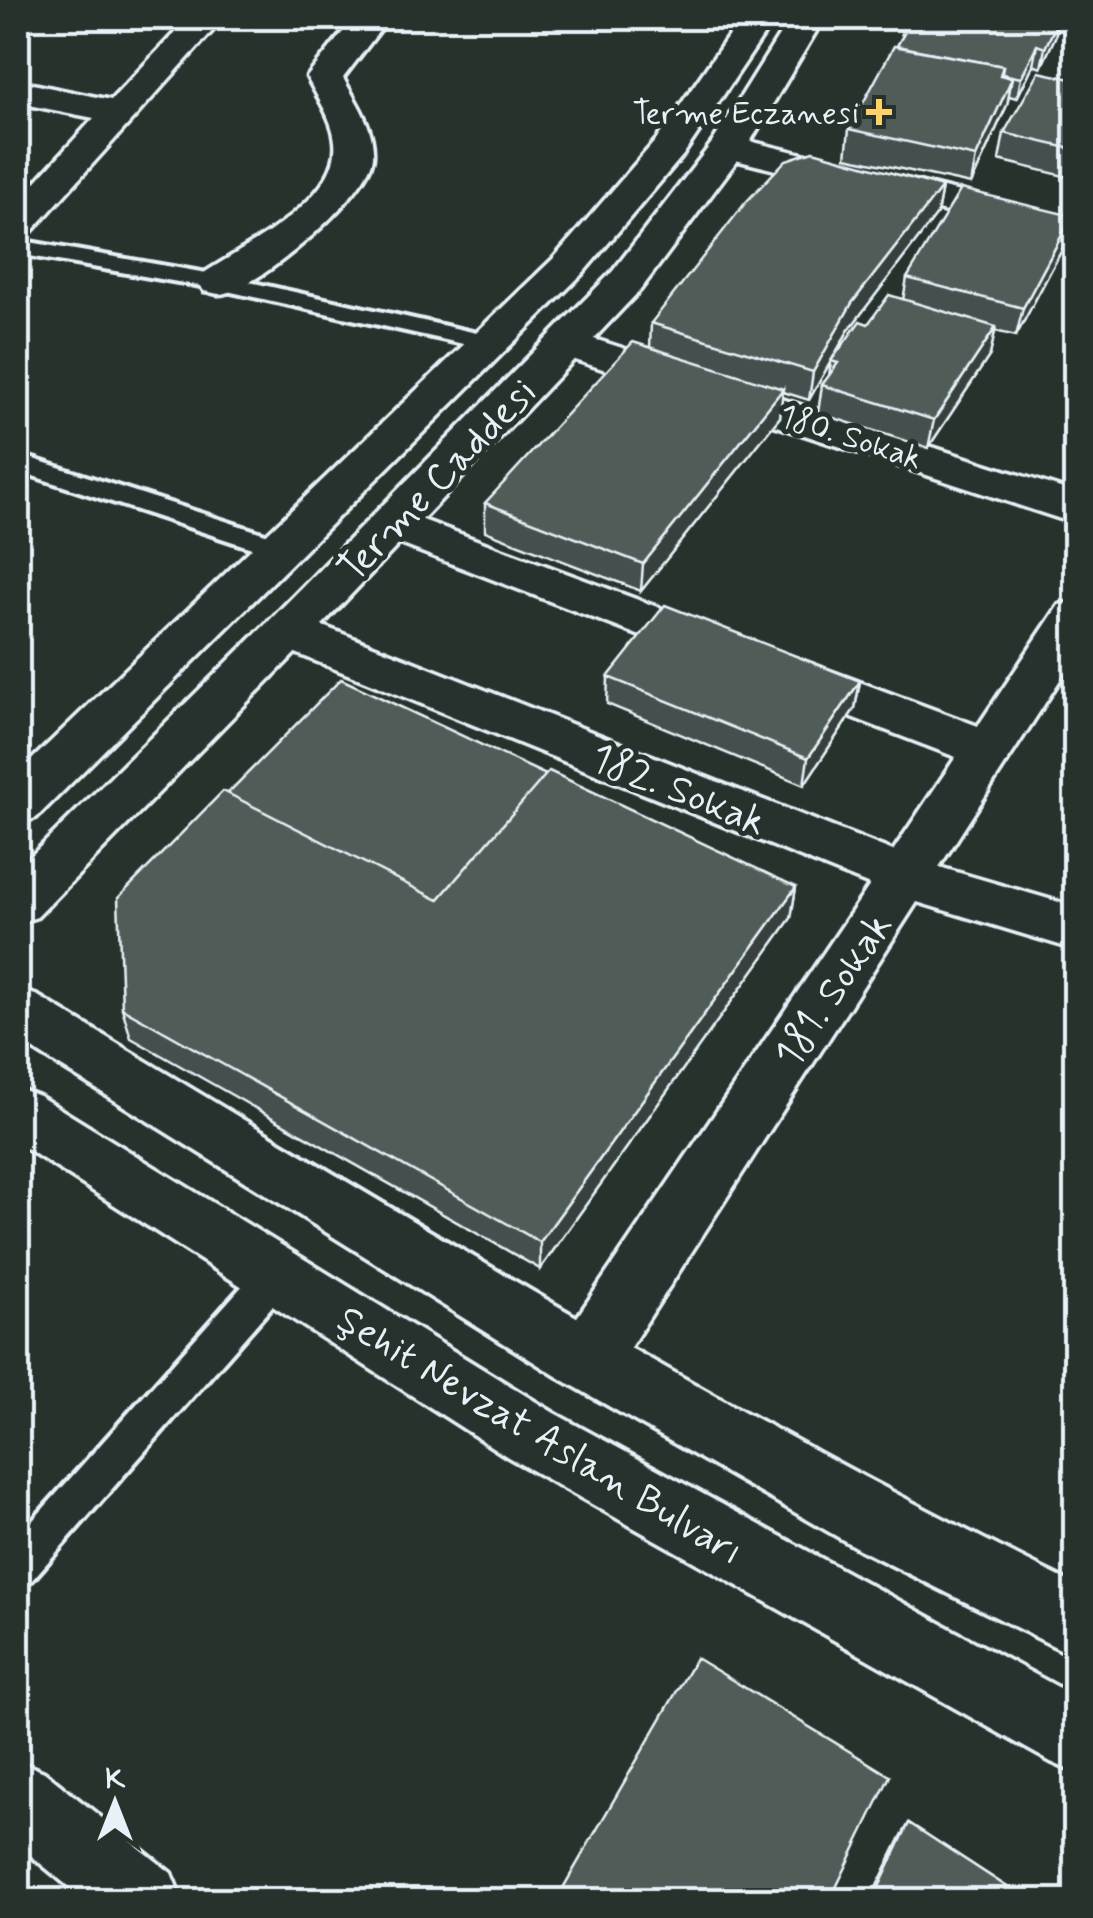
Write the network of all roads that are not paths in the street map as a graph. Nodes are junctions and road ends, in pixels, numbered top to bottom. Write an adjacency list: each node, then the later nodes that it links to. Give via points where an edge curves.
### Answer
1 (207, 18): 6 (main road)
2 (372, 18): 11 (main road, via 325,77 355,141 353,174 331,201)
3 (758, 18): 12 (main road, Terme Caddesi, via 608,224)
4 (808, 18): 7 (main road, Terme Caddesi)
5 (18, 92): 6 (main road)
6 (116, 112): 8 (main road)
7 (728, 147): 9 (main road); 13 (main road, Terme Caddesi, via 666,233)
8 (18, 223)
9 (1076, 232)
10 (18, 247): 11 (lane)
11 (218, 282): 12 (lane)
12 (490, 343): 17 (main road, Terme Caddesi)
13 (568, 344): 15 (main road, 180. Sokak); 16 (main road, Terme Caddesi)
14 (18, 462): 17 (lane)
15 (1076, 509)
16 (393, 524): 19 (main road, Terme Caddesi); 20 (main road)
17 (280, 548): 21 (main road, Terme Caddesi)
18 (1076, 617): 20 (main road, 181. Sokak)
19 (288, 632): 22 (main road, 182. Sokak); 23 (main road, Terme Caddesi)
20 (989, 750): 22 (main road, 181. Sokak)
21 (18, 804)
22 (906, 878): 24 (main road, 182. Sokak); 28 (main road, 181. Sokak)
23 (18, 902)
24 (1076, 929)
25 (18, 1012): 28 (main road)
26 (18, 1113): 27 (main road, Şehit Nevzat Aslan Bulvarı)
27 (275, 1276): 29 (lane); 31 (main road, Şehit Nevzat Aslan Bulvarı, via 531,1435)
28 (586, 1360): 30 (main road, via 884,1526)
29 (18, 1566)
30 (1076, 1622)
31 (1076, 1737)
32 (18, 1798): 33 (main road)
33 (144, 1900)

